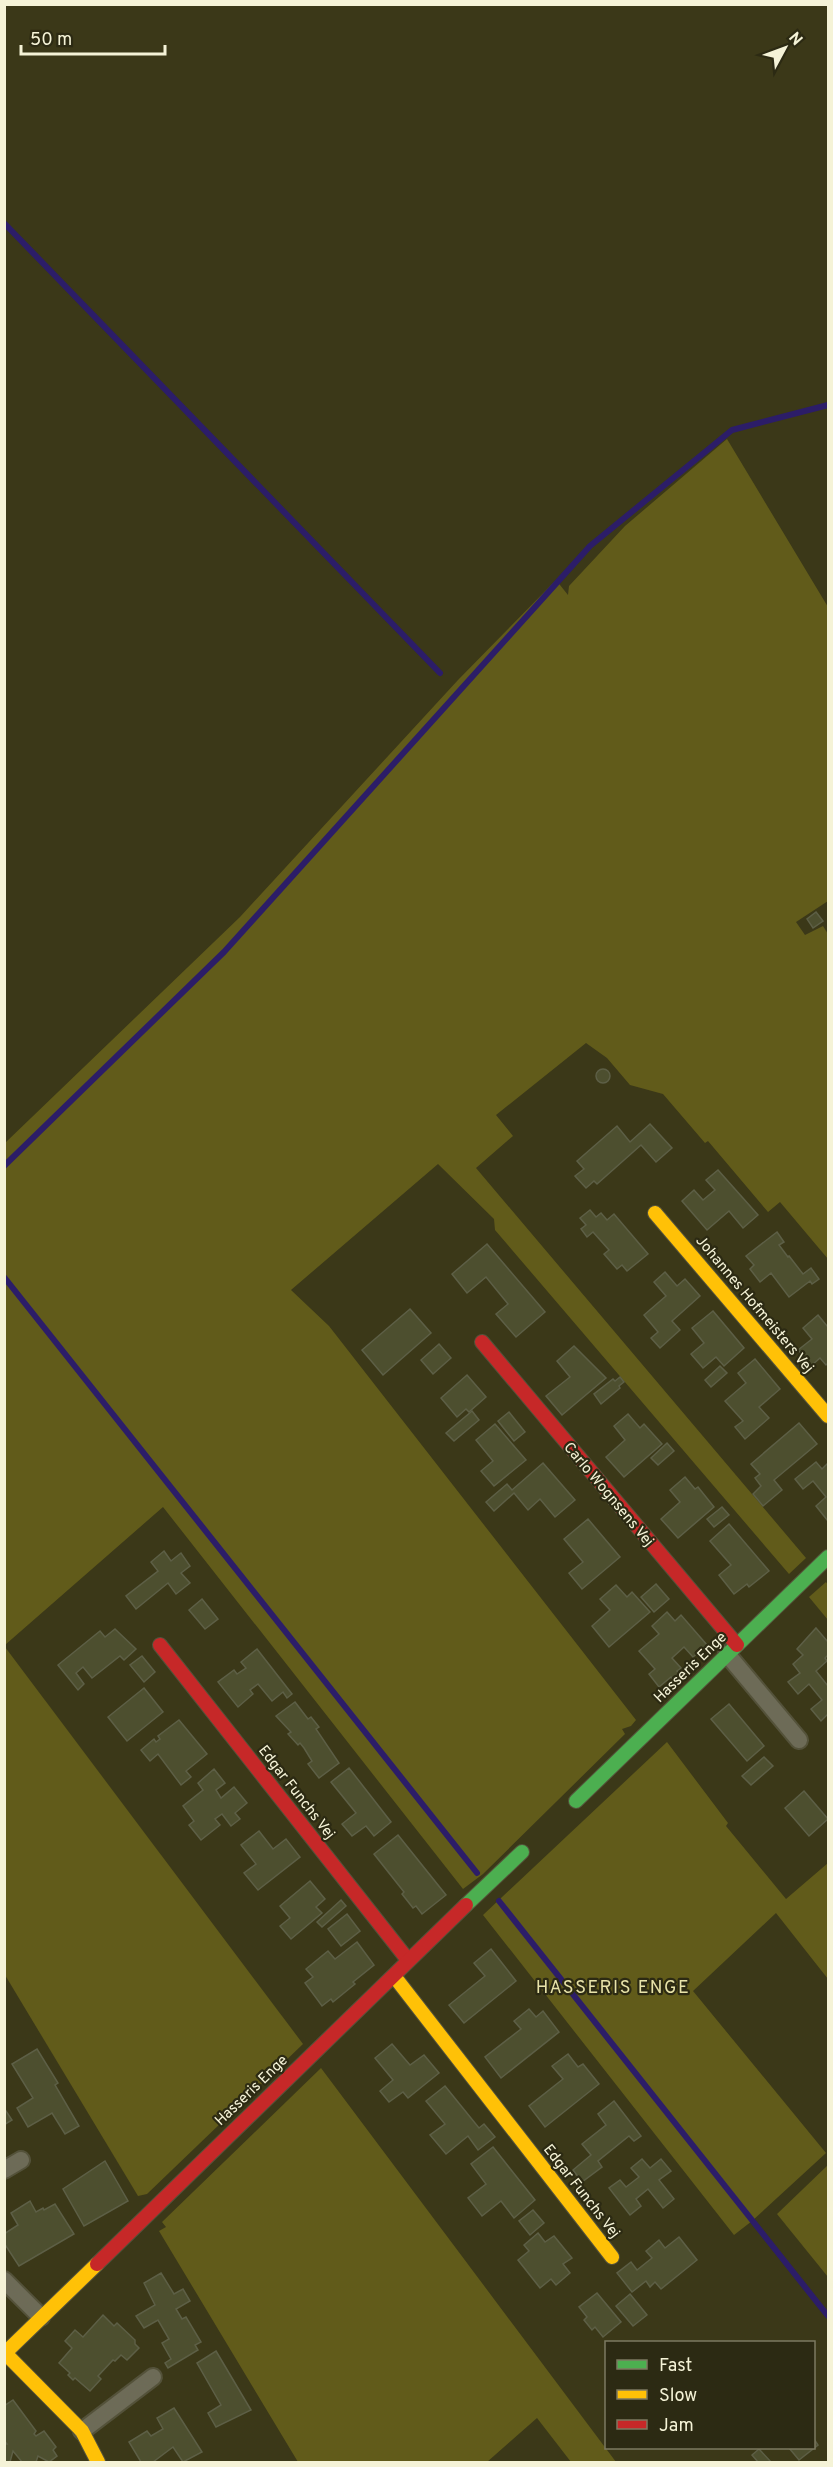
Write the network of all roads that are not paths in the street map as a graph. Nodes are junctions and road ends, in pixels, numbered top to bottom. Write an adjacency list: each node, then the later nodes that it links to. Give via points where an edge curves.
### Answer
1 (656, 1213): 3 (street, Johannes Hofmeisters Vej)
2 (482, 1342): 6 (street, Carlo Wognsens Vej)
3 (828, 1416)
4 (828, 1557): 6 (street, Hasseris Enge)
5 (160, 1645): 10 (street, Edgar Funchs Vej)
6 (732, 1650): 7 (street, Carlo Wognsens Vej); 8 (street, Hasseris Enge)
7 (799, 1740)
8 (576, 1801)
9 (522, 1852): 10 (street, Hasseris Enge)
10 (408, 1960): 11 (street, Hasseris Enge)
11 (394, 1976): 14 (street, Edgar Funchs Vej); 16 (street, Hasseris Enge)
12 (21, 2160): 13 (street)
13 (4, 2170)
14 (612, 2257)
15 (4, 2280): 16 (street)
16 (41, 2317): 17 (street, Hasseris Enge)
17 (4, 2353): 19 (street)
18 (153, 2376): 19 (street)
19 (82, 2431): 20 (street)
20 (98, 2463)

